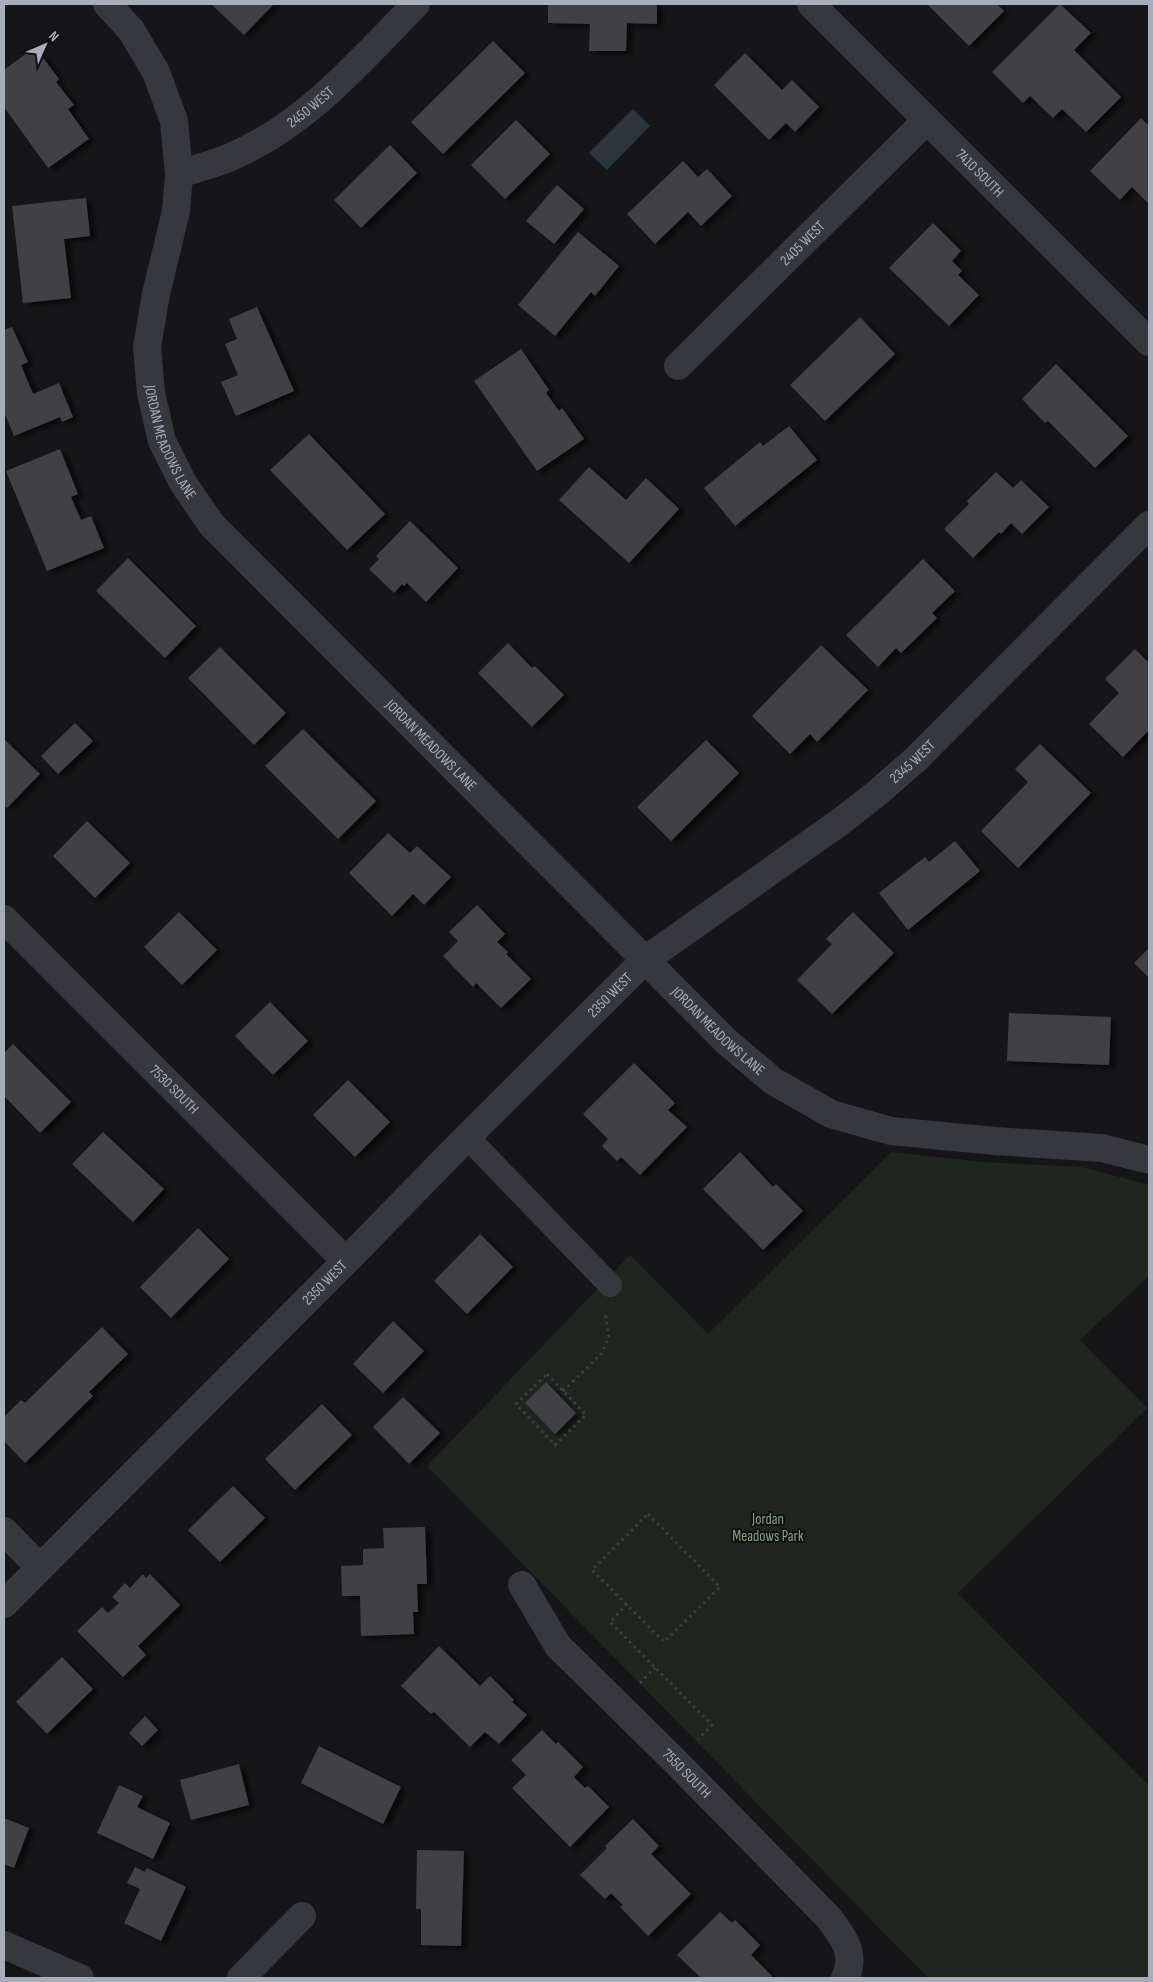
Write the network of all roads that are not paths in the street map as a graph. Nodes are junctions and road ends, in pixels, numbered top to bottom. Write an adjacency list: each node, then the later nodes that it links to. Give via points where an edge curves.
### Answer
1 (107, 4): 5 (street, JORDAN MEADOWS LANE, via 131,30 156,72 174,121)
2 (416, 4): 5 (street, 2450 WEST, via 332,89 302,114 268,138 233,156)
3 (811, 4): 4 (street, 7410 SOUTH)
4 (927, 120): 6 (street, 7410 SOUTH); 7 (street, 2405 WEST)
5 (179, 174): 10 (street, JORDAN MEADOWS LANE, via 176,212 147,347 151,393 162,441 183,483 212,525)
6 (1149, 342)
7 (678, 366)
8 (1149, 525): 10 (street, 2345 WEST, via 876,794)
9 (4, 919): 13 (street, 7530 SOUTH)
10 (645, 960): 11 (street, 2350 WEST); 12 (street, JORDAN MEADOWS LANE, via 727,1042 773,1081 831,1114 891,1131 1102,1148)
11 (467, 1137): 13 (street, 2350 WEST); 14 (street)
12 (1147, 1155)
13 (346, 1261): 16 (street, 2350 WEST)
14 (610, 1285)
15 (4, 1531): 16 (street)
16 (40, 1568): 18 (street, 2350 WEST)
17 (522, 1585): 21 (street, 7550 SOUTH, via 558,1646 829,1918 846,1940)
18 (4, 1604)
19 (302, 1916): 23 (street)
20 (4, 1945): 22 (street)
21 (847, 1970)
22 (80, 1978)
23 (241, 1978)

